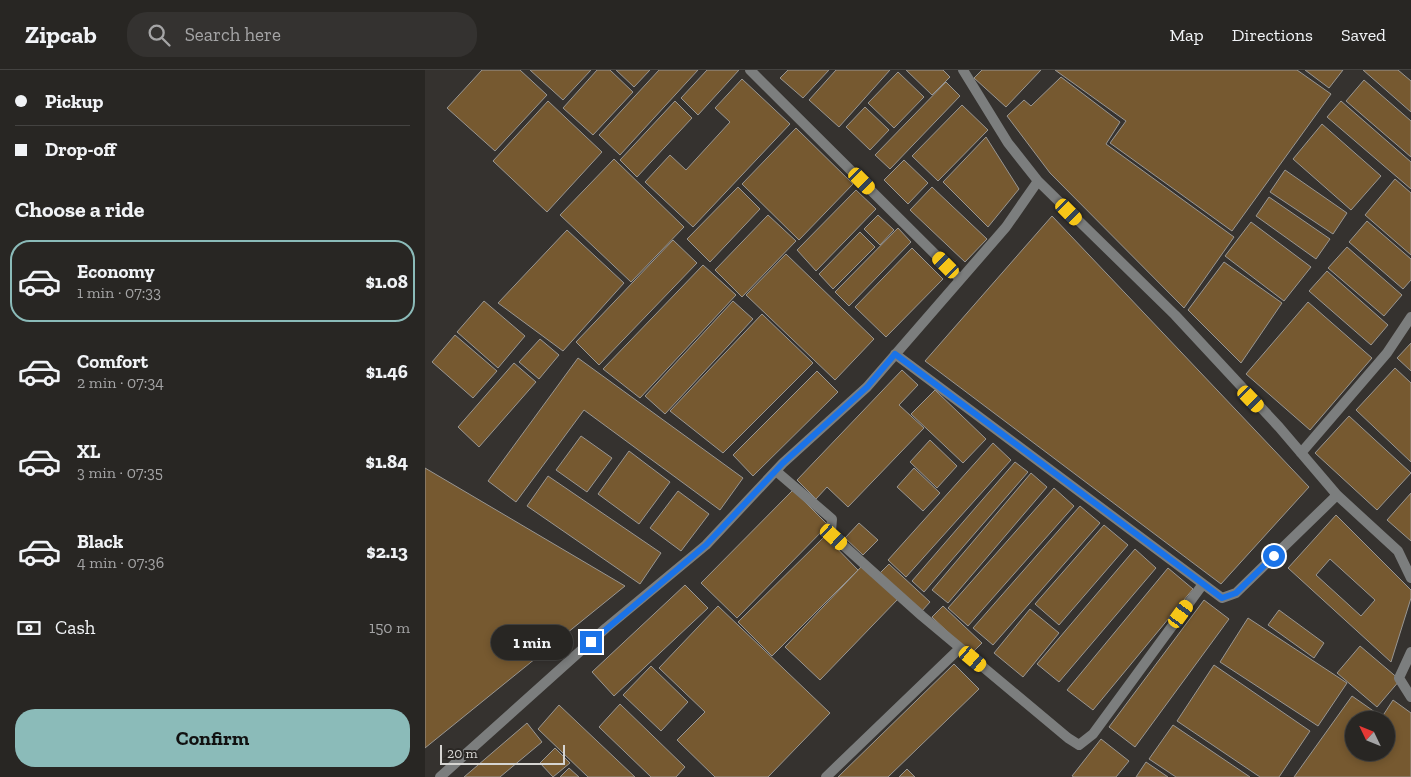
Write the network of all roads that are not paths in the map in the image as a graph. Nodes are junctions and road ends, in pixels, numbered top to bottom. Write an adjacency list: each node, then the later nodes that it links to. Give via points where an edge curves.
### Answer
1 (750, 70): 4 (street)
2 (963, 70): 3 (street, via 1008,143)
3 (1038, 181): 4 (street, via 1006,227); 7 (street, via 1175,315)
4 (960, 279): 6 (street)
5 (1411, 317): 7 (street, via 1387,352)
6 (895, 354): 8 (street, via 867,387); 11 (street)
7 (1301, 454): 9 (street)
8 (775, 471): 12 (street, via 832,519 834,537); 15 (street, via 706,545 606,628)
9 (1337, 495): 10 (street, via 1398,552); 11 (street, via 1236,593 1222,598)
10 (1411, 578)
11 (1203, 584): 12 (street, via 1093,734 1079,745)
12 (960, 648): 16 (street)
13 (1411, 652): 14 (street, via 1399,678)
14 (1411, 698)
15 (440, 777)
16 (826, 777)

